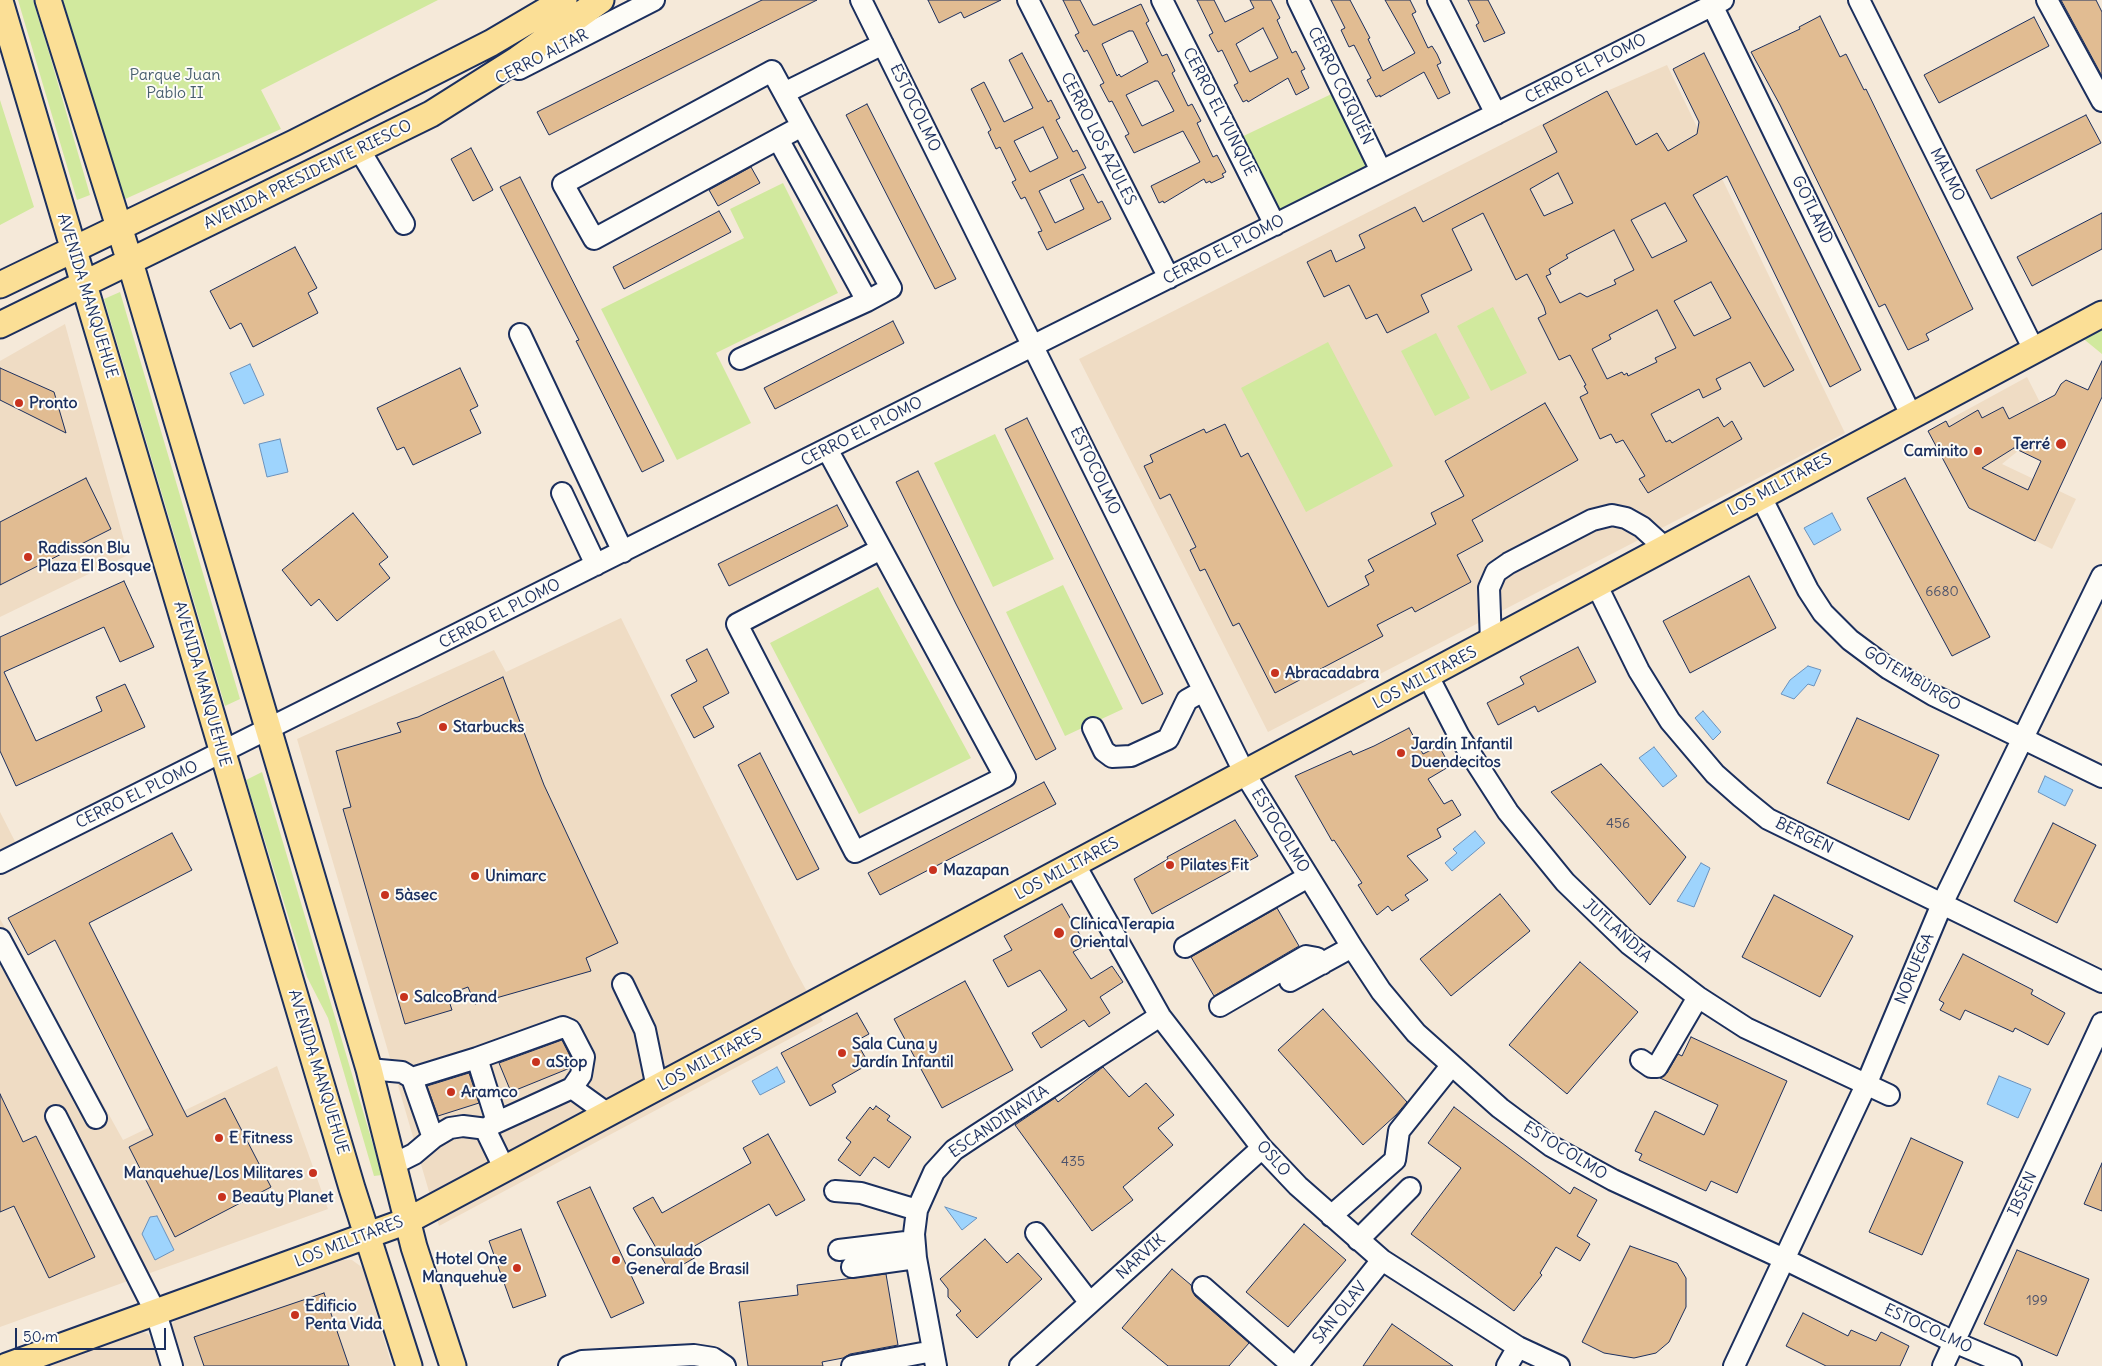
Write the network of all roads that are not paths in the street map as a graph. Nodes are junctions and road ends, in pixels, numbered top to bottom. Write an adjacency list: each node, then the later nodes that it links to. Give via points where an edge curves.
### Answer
1 (48, 0): 25 (main road)
2 (564, 0): 25 (main road, via 491,43)
3 (601, 0): 17 (main road, AVENIDA PRESIDENTE RIESCO, via 518,59)
4 (654, 0): 17 (street, CERRO ALTAR)
5 (862, 0): 14 (street, ESTOCOLMO)
6 (1028, 0): 28 (street, CERRO LOS AZULES)
7 (1162, 0): 24 (street, CERRO EL YUNQUE)
8 (1298, 0): 22 (street, CERRO COIQUÉN)
9 (1438, 0): 18 (street)
10 (1859, 0): 36 (street, MALMO)
11 (2047, 0): 16 (street)
12 (0, 1): 26 (main road, AVENIDA MANQUEHUE)
13 (1718, 3): 18 (street, CERRO EL PLOMO); 38 (street, GOTLAND)
14 (883, 44): 15 (street); 35 (street, ESTOCOLMO)
15 (784, 94): 19 (street); 20 (street, via 772,71 563,184 594,239)
16 (2102, 101)
17 (431, 114): 21 (main road, AVENIDA PRESIDENTE RIESCO)
18 (1496, 114): 22 (street, CERRO EL PLOMO)
19 (802, 126): 20 (street); 31 (street, via 891,288)
20 (778, 139): 31 (street)
21 (359, 149): 23 (street); 27 (main road, AVENIDA PRESIDENTE RIESCO)
22 (1381, 172): 24 (street, CERRO EL PLOMO)
23 (404, 224)
24 (1275, 225): 28 (street, CERRO EL PLOMO)
25 (118, 227): 26 (main road); 27 (main road)
26 (73, 248): 29 (main road, AVENIDA MANQUEHUE); 30 (main road)
27 (130, 262): 29 (main road, AVENIDA PRESIDENTE RIESCO); 52 (main road)
28 (1169, 278): 35 (street, CERRO EL PLOMO)
29 (84, 284): 33 (main road, AVENIDA PRESIDENTE RIESCO); 54 (main road, AVENIDA MANQUEHUE)
30 (0, 285)
31 (867, 301): 37 (street)
32 (2102, 314): 36 (main road, LOS MILITARES)
33 (0, 325)
34 (520, 334): 44 (street)
35 (1033, 346): 39 (street, CERRO EL PLOMO); 50 (street, ESTOCOLMO)
36 (2034, 350): 38 (main road, LOS MILITARES)
37 (740, 359)
38 (1912, 415): 41 (main road, LOS MILITARES)
39 (827, 449): 43 (street, via 1005,777 855,852 737,624); 44 (street, CERRO EL PLOMO)
40 (562, 493): 45 (street)
41 (1760, 496): 42 (main road, LOS MILITARES); 53 (street, GOTEMBURGO, via 1808,590 1823,613 1850,640 1932,695)
42 (1664, 547): 47 (main road, LOS MILITARES); 48 (street, via 1642,527 1612,515 1592,520 1509,563 1496,572 1489,588)
43 (881, 549)
44 (623, 552): 45 (street, CERRO EL PLOMO)
45 (596, 565): 52 (street, CERRO EL PLOMO)
46 (2102, 576): 53 (street, NORUEGA)
47 (1597, 586): 48 (main road, LOS MILITARES); 60 (street, BERGEN, via 1654,696 1691,748 1715,774 1768,819)
48 (1491, 642): 49 (main road, LOS MILITARES)
49 (1428, 676): 55 (main road, LOS MILITARES); 68 (street, JUTLANDIA, via 1482,775 1536,848 1602,920)
50 (1204, 691): 51 (street, via 1187,700 1168,739 1131,756 1112,757 1104,751); 55 (street, ESTOCOLMO)
51 (1093, 728)
52 (267, 730): 54 (street, CERRO EL PLOMO); 75 (main road)
53 (2021, 740): 56 (street, GOTEMBURGO); 60 (street, NORUEGA)
54 (222, 752): 57 (street, CERRO EL PLOMO); 95 (main road, AVENIDA MANQUEHUE)
55 (1245, 774): 58 (main road, LOS MILITARES); 59 (street, ESTOCOLMO)
56 (2102, 777)
57 (2, 857)
58 (1075, 865): 70 (street, OSLO); 79 (main road, LOS MILITARES)
59 (1308, 877): 62 (street); 63 (street, ESTOCOLMO)
60 (1942, 904): 66 (street, BERGEN); 77 (street, NORUEGA)
61 (0, 940): 83 (street)
62 (1185, 947)
63 (1352, 947): 64 (street); 74 (street, ESTOCOLMO, via 1416,1033)
64 (1322, 964): 65 (street); 69 (street, via 1317,958 1306,956)
65 (1290, 982)
66 (2102, 982)
67 (623, 984): 79 (street, via 645,1030)
68 (1698, 997): 73 (street, via 1657,1067 1651,1068); 77 (street, JUTLANDIA, via 1746,1028)
69 (1220, 1006)
70 (1160, 1016): 86 (street, OSLO); 91 (street, ESCANDINAVIA, via 954,1150 934,1172)
71 (2102, 1023): 105 (street, IBSEN)
72 (477, 1058): 76 (street); 78 (street, via 563,1027 570,1030 584,1057 581,1074); 84 (street)
73 (1641, 1060)
74 (1451, 1066): 92 (street, via 1399,1131 1395,1160); 99 (street, ESTOCOLMO, via 1551,1146 1612,1180)
75 (369, 1069): 76 (street, via 402,1072); 87 (main road)
76 (412, 1078): 85 (street)
77 (1866, 1084): 80 (street, JUTLANDIA); 99 (street, NORUEGA)
78 (572, 1088): 81 (street); 84 (street)
79 (657, 1088): 81 (main road, LOS MILITARES)
80 (1889, 1095)
81 (608, 1114): 88 (main road, LOS MILITARES)
82 (56, 1116): 104 (street)
83 (96, 1118)
84 (492, 1125): 85 (street, via 450,1128); 88 (street, via 488,1135)
85 (433, 1138): 87 (street)
86 (1262, 1148): 92 (street, OSLO); 103 (street, NARVIK)
87 (394, 1164): 93 (main road)
88 (505, 1170): 93 (main road, LOS MILITARES)
89 (1410, 1188): 96 (street)
90 (835, 1191): 91 (street, via 861,1193)
91 (917, 1210): 97 (street, ESCANDINAVIA)
92 (1331, 1216): 96 (street, OSLO)
93 (407, 1221): 95 (main road, LOS MILITARES); 111 (main road)
94 (1036, 1232): 103 (street)
95 (367, 1236): 104 (main road, LOS MILITARES); 110 (main road, AVENIDA MANQUEHUE)
96 (1358, 1240): 100 (street, OSLO)
97 (915, 1249): 98 (street); 101 (street); 107 (street, ESCANDINAVIA)
98 (839, 1250)
99 (1784, 1259): 105 (street, ESTOCOLMO); 120 (street, NORUEGA)
100 (1382, 1260): 106 (street, OSLO); 117 (street, SAN OLAV)
101 (852, 1267)
102 (1203, 1287): 116 (street)
103 (1090, 1303): 115 (street, NARVIK)
104 (156, 1312): 108 (main road, LOS MILITARES); 109 (street)
105 (1954, 1342): 121 (street, IBSEN); 122 (street, ESTOCOLMO)
106 (1518, 1347): 118 (street); 119 (street, OSLO)
107 (934, 1358): 114 (street)
108 (7, 1366)
109 (172, 1366)
110 (409, 1366)
111 (454, 1366)
112 (569, 1366): 113 (street, via 582,1361 694,1355 713,1358)
113 (725, 1366)
114 (852, 1366)
115 (1020, 1366)
116 (1293, 1366)
117 (1297, 1366)
118 (1507, 1366)
119 (1558, 1366)
120 (1734, 1366)
121 (1943, 1366)
122 (2011, 1366)

